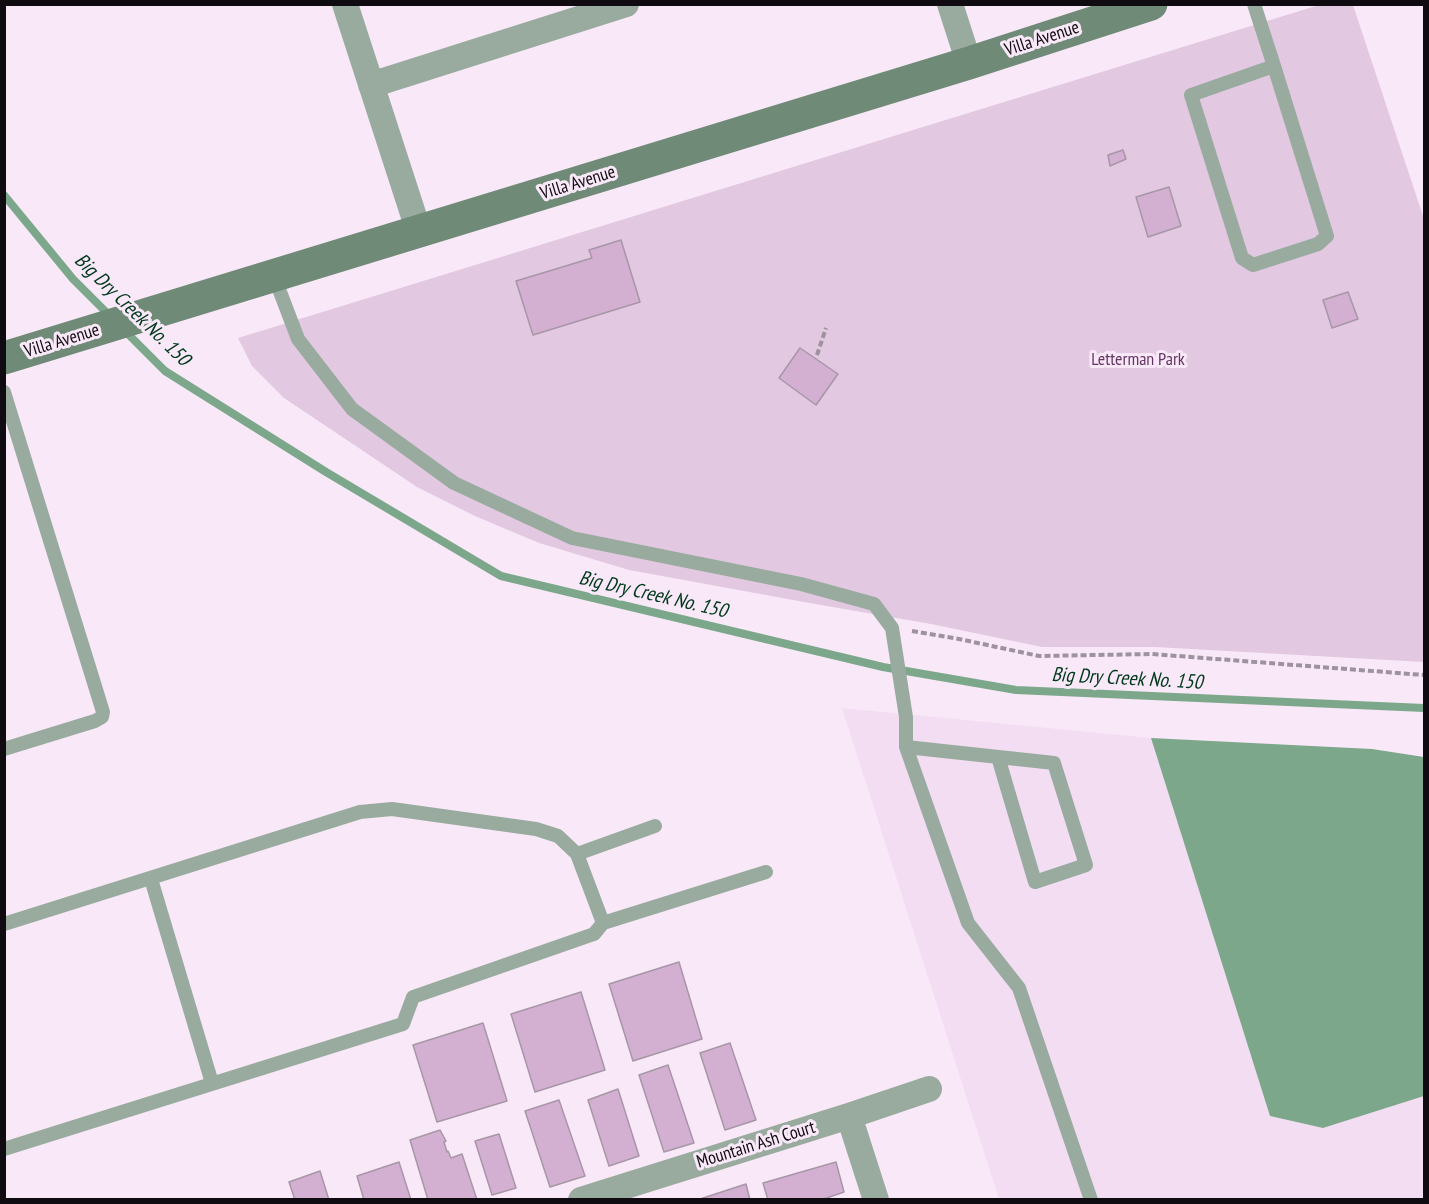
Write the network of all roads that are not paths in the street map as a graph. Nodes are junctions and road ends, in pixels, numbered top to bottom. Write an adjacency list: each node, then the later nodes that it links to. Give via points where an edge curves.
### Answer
1 (345, 4): 8 (street)
2 (626, 4): 8 (street)
3 (950, 4): 6 (street)
4 (1151, 4): 6 (main road, Villa Avenue)
5 (1254, 4): 7 (lane)
6 (969, 63): 9 (main road, Villa Avenue)
7 (1274, 66): 7 (lane, via 1327,236 1318,244 1253,265 1242,258 1191,95)
8 (371, 85): 9 (street)
9 (419, 232): 10 (main road, Villa Avenue)
10 (274, 276): 11 (main road, Villa Avenue); 13 (lane, via 298,339 352,409 454,483 572,538 801,584 874,604 892,628 906,717)
11 (4, 358)
12 (4, 392): 14 (lane, via 103,712 95,721)
13 (906, 747): 15 (lane); 29 (lane, via 968,923 1019,988)
14 (4, 749)
15 (998, 757): 15 (lane, via 1054,763 1086,865 1035,882)
16 (655, 826): 17 (lane)
17 (577, 854): 19 (lane, via 558,836 536,829 392,809 360,812); 20 (lane)
18 (766, 872): 20 (lane)
19 (151, 879): 21 (lane); 22 (lane)
20 (603, 923): 22 (lane, via 594,934 413,997 403,1024)
21 (4, 924)
22 (213, 1083): 25 (lane)
23 (929, 1089): 24 (street, Mountain Ash Court)
24 (849, 1116): 26 (street, Mountain Ash Court); 28 (street)
25 (4, 1149)
26 (642, 1191): 27 (street, Mountain Ash Court)
27 (581, 1200)
28 (876, 1200)
29 (1091, 1200)

